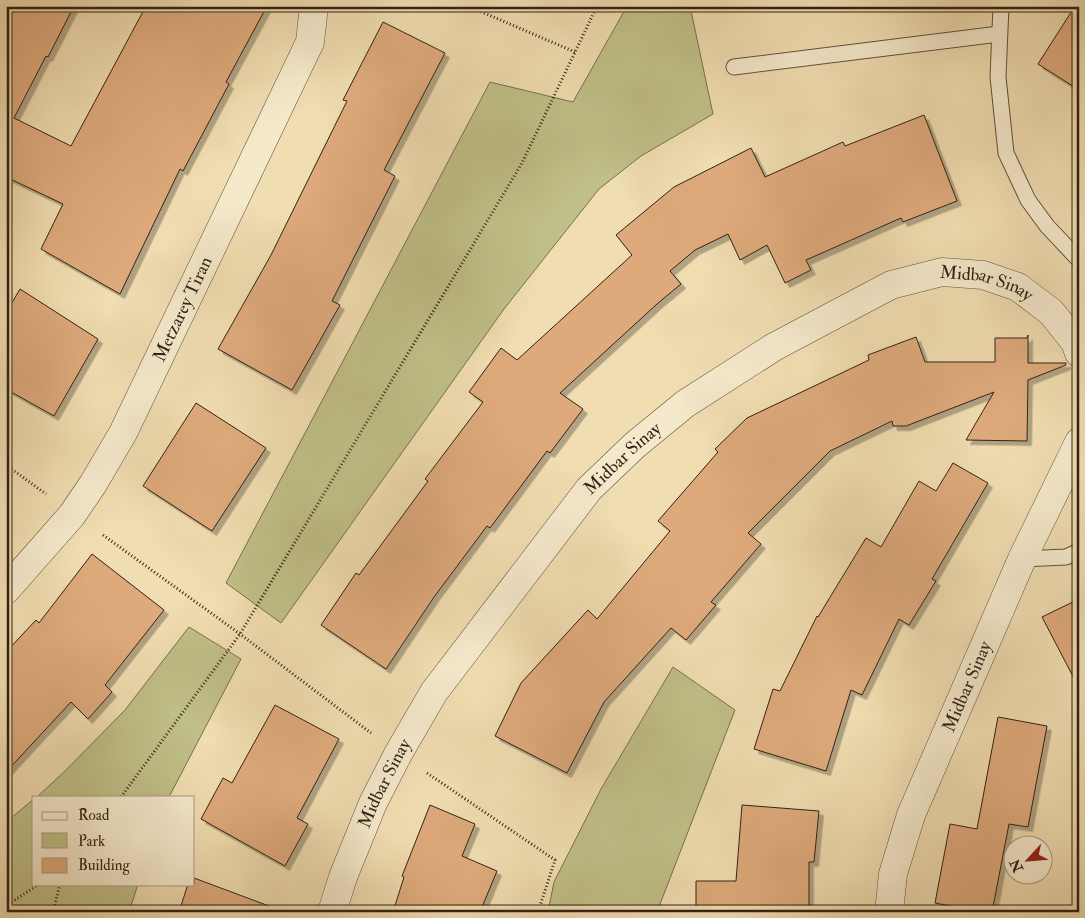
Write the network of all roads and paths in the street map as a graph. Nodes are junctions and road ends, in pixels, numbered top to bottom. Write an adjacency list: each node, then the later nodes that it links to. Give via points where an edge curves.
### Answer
1 (314, 6): 16 (street, Metzarey Tiran, via 310,42 123,434 72,514)
2 (468, 6): 6 (path)
3 (597, 6): 6 (path)
4 (1001, 6): 5 (lane)
5 (999, 34): 7 (lane); 8 (lane, via 998,77 1006,154 1028,200)
6 (575, 52): 17 (path, via 522,163)
7 (734, 67)
8 (1079, 260)
9 (1079, 353): 18 (street, Midbar Sinay, via 1075,342 1051,312 1018,287 983,275 942,272 891,285 774,348 685,404 634,445 589,489 434,692)
10 (1079, 442): 15 (street, Midbar Sinay)
11 (6, 465): 12 (path)
12 (50, 497)
13 (103, 535): 17 (path)
14 (1079, 550): 15 (lane, via 1066,557)
15 (1022, 559): 26 (street, Midbar Sinay, via 911,815 893,874)
16 (6, 590)
17 (240, 634): 18 (path); 19 (path)
18 (398, 754): 24 (street, Midbar Sinay, via 373,803); 25 (path, via 555,860)
19 (122, 796)
20 (36, 886): 22 (path)
21 (60, 886): 23 (path)
22 (6, 906)
23 (53, 912)
24 (332, 912)
25 (538, 912)
26 (888, 912)

